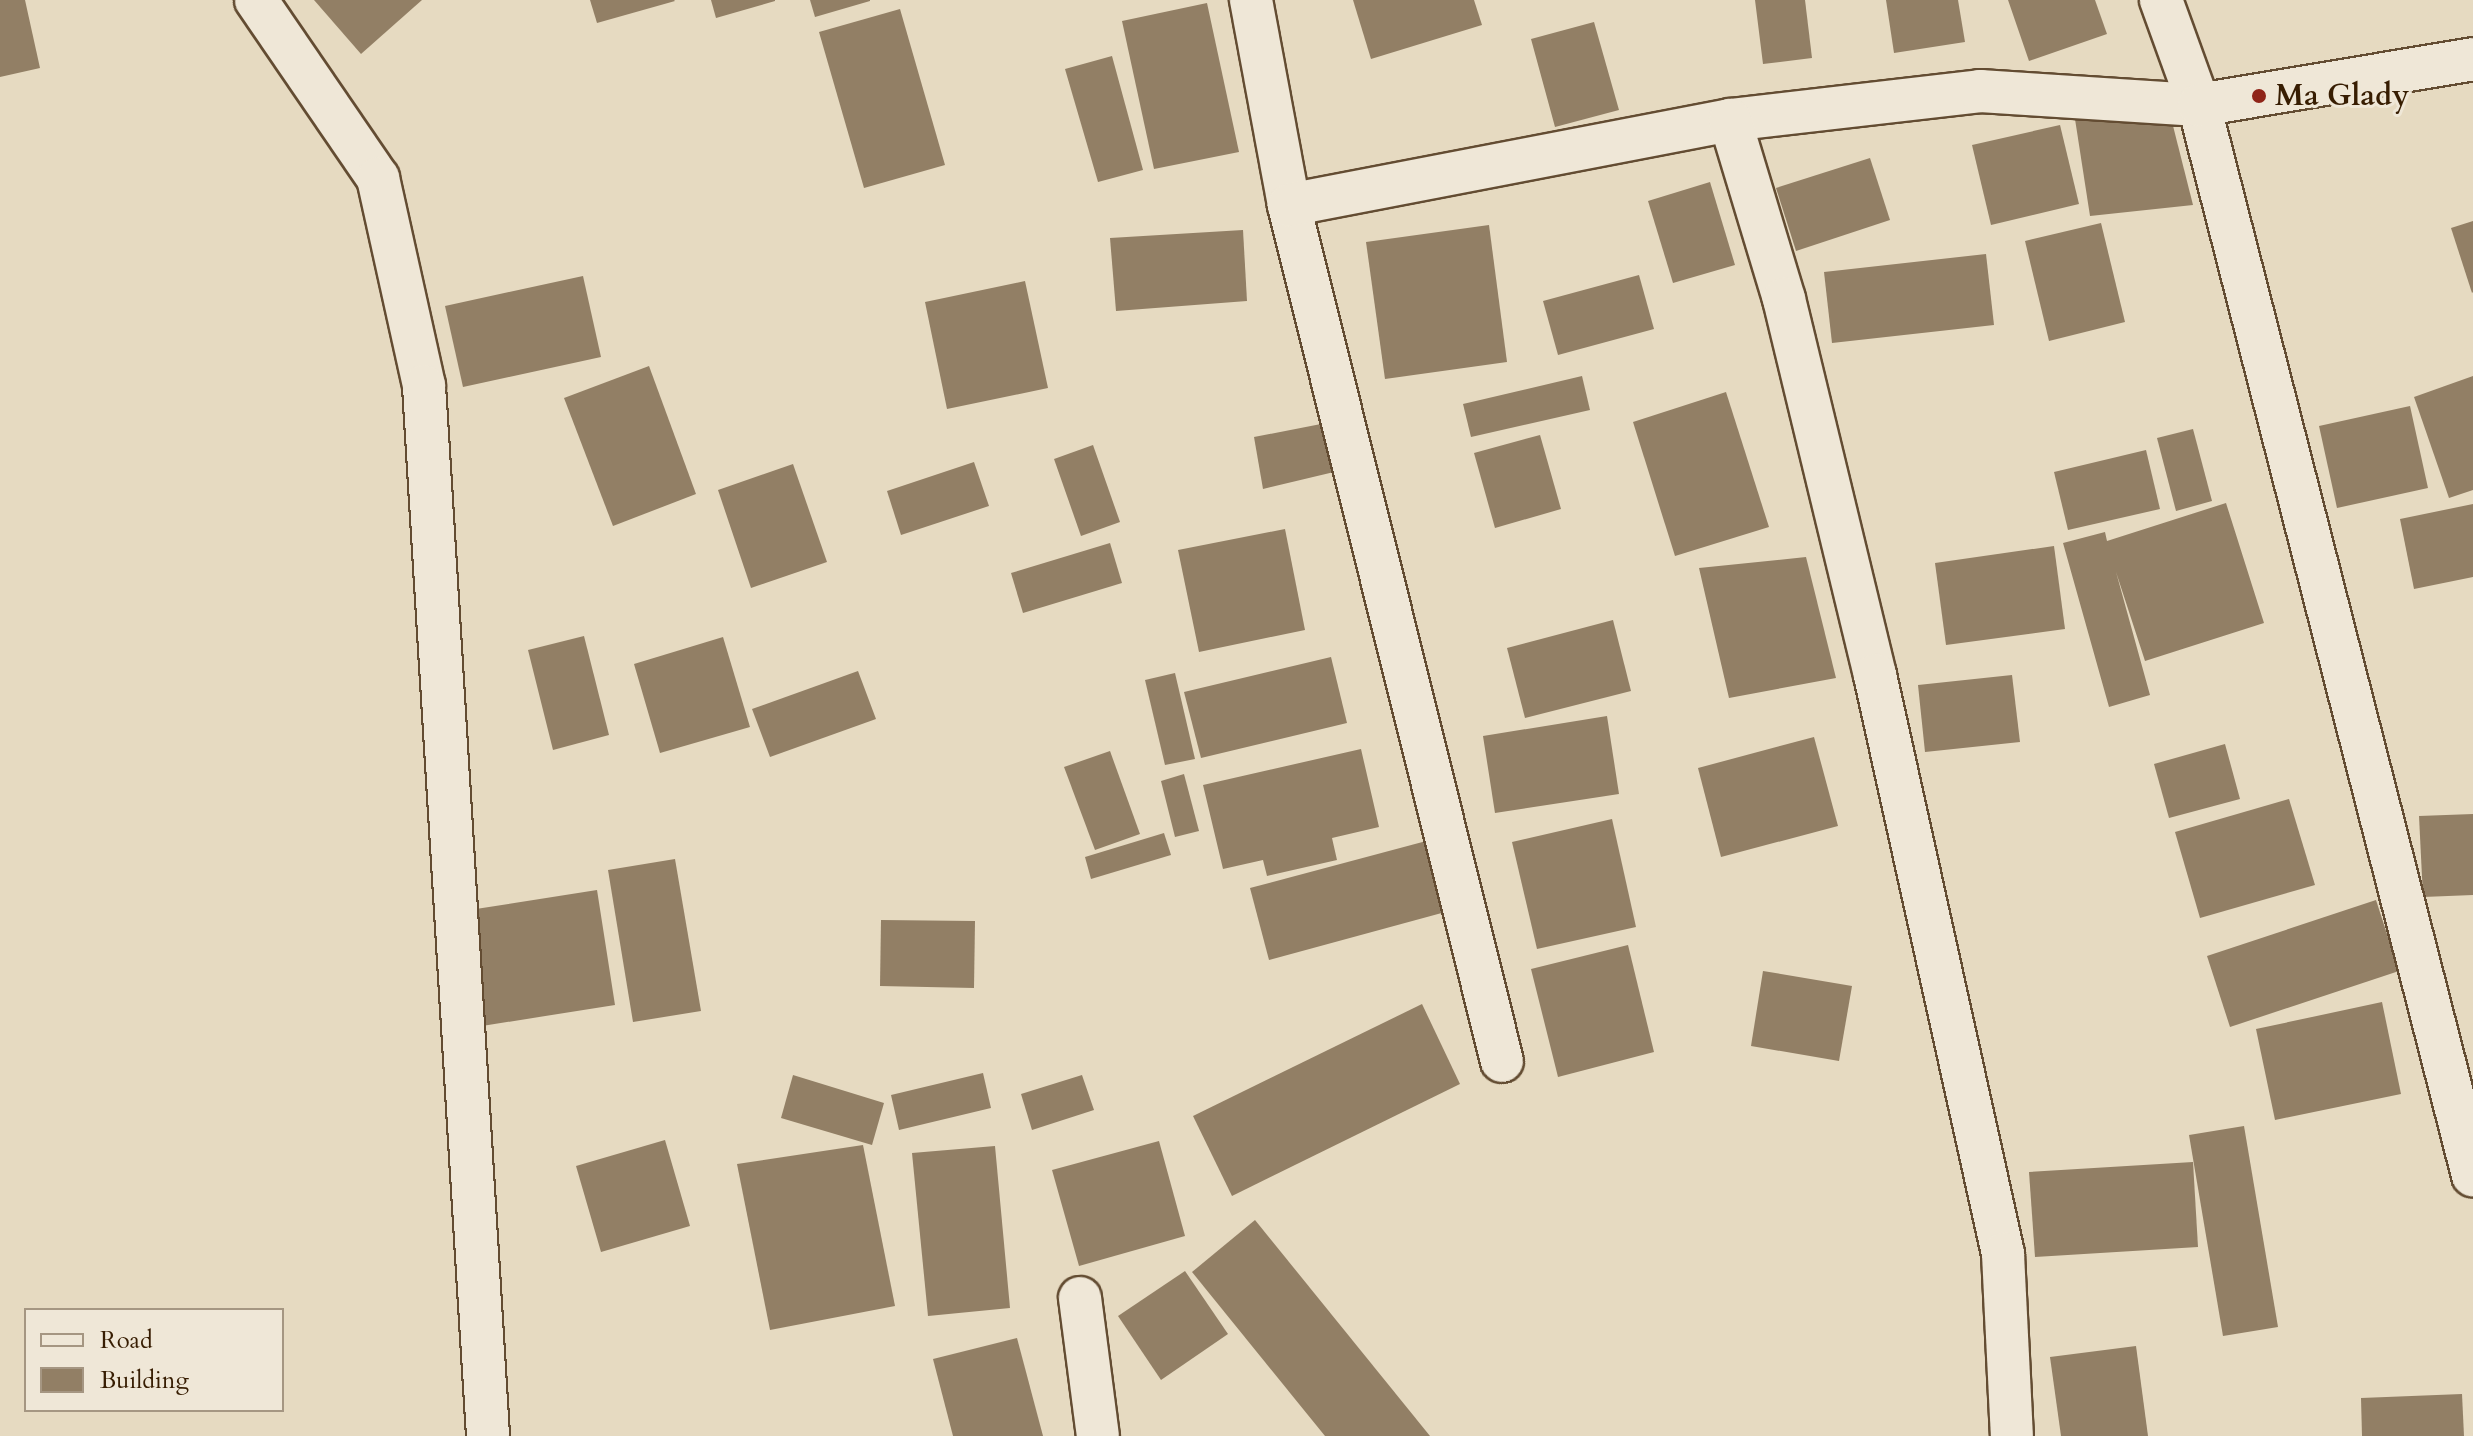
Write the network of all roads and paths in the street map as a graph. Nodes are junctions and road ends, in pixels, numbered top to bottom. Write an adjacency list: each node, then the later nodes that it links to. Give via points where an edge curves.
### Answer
1 (256, 0): 11 (street, via 378,178 424,386)
2 (1251, 0): 7 (street)
3 (2161, 0): 5 (street)
4 (2473, 59): 5 (street)
5 (2199, 105): 6 (street, via 1980,91); 9 (street)
6 (1730, 120): 7 (street); 13 (street, via 1784,299 1864,630 2003,1254)
7 (1289, 205): 8 (street)
8 (1502, 1061)
9 (2473, 1175)
10 (1080, 1298): 12 (street)
11 (488, 1436)
12 (1098, 1436)
13 (2012, 1436)

